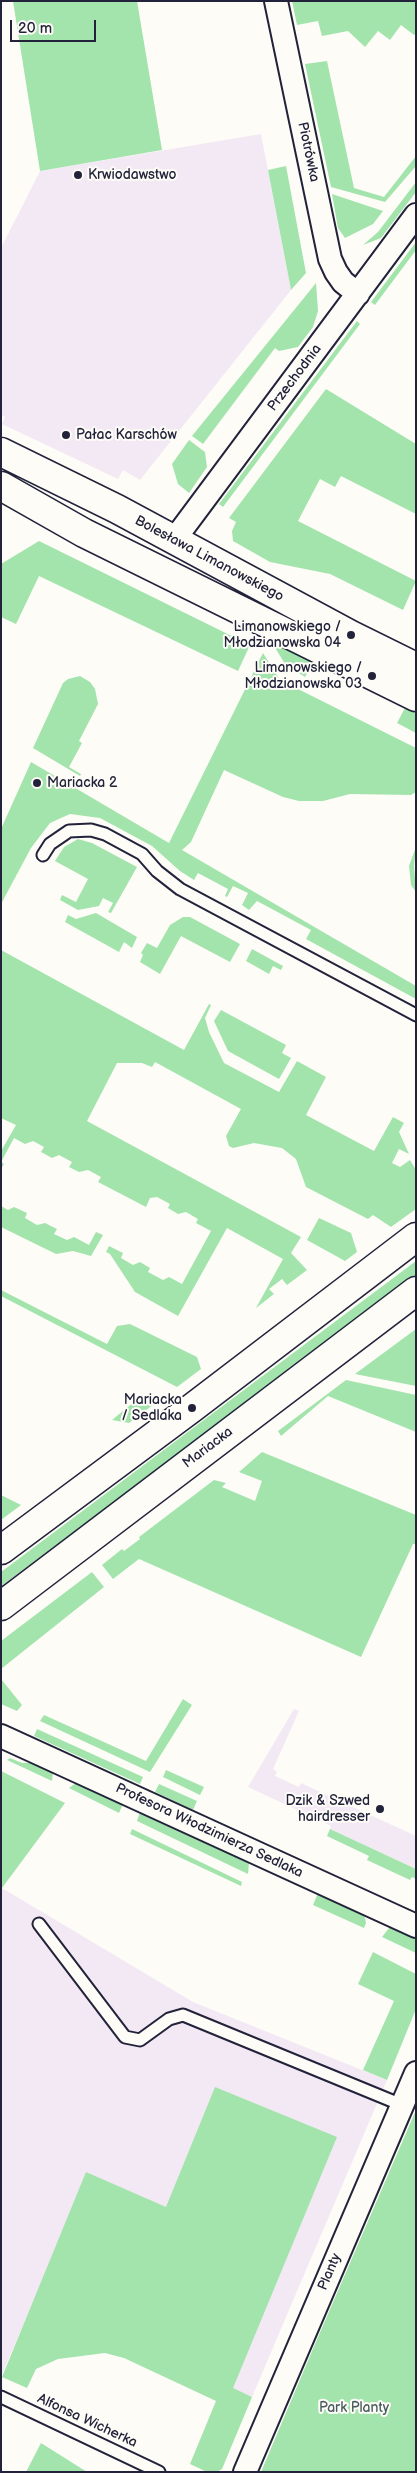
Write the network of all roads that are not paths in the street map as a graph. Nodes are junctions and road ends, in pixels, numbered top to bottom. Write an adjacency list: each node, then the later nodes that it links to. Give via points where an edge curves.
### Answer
1 (276, 1): 3 (street, Piotrówka, via 330,259 343,282)
2 (416, 216): 3 (street, Przechodnia)
3 (358, 294): 6 (street, Przechodnia)
4 (1, 452): 6 (main road, Bolesława Limanowskiego)
5 (4, 494): 8 (main road)
6 (174, 540): 7 (main road, Bolesława Limanowskiego)
7 (416, 667)
8 (416, 698)
9 (43, 855): 10 (lane, via 54,840 70,831 91,830 105,834 142,854 180,889)
10 (416, 1015)
11 (416, 1237): 13 (main road)
12 (416, 1291): 14 (main road, Mariacka)
13 (1, 1550)
14 (1, 1606)
15 (1, 1736): 17 (street, Profesora Włodzimierza Sedlaka)
16 (39, 1924): 19 (lane, via 125,2037 140,2040 170,2019 184,2015)
17 (416, 1926)
18 (416, 2073): 19 (street, Planty)
19 (402, 2105): 22 (street, Planty)
20 (1, 2397): 21 (lane, Alfonsa Wicherka)
21 (159, 2472)
22 (245, 2472)

